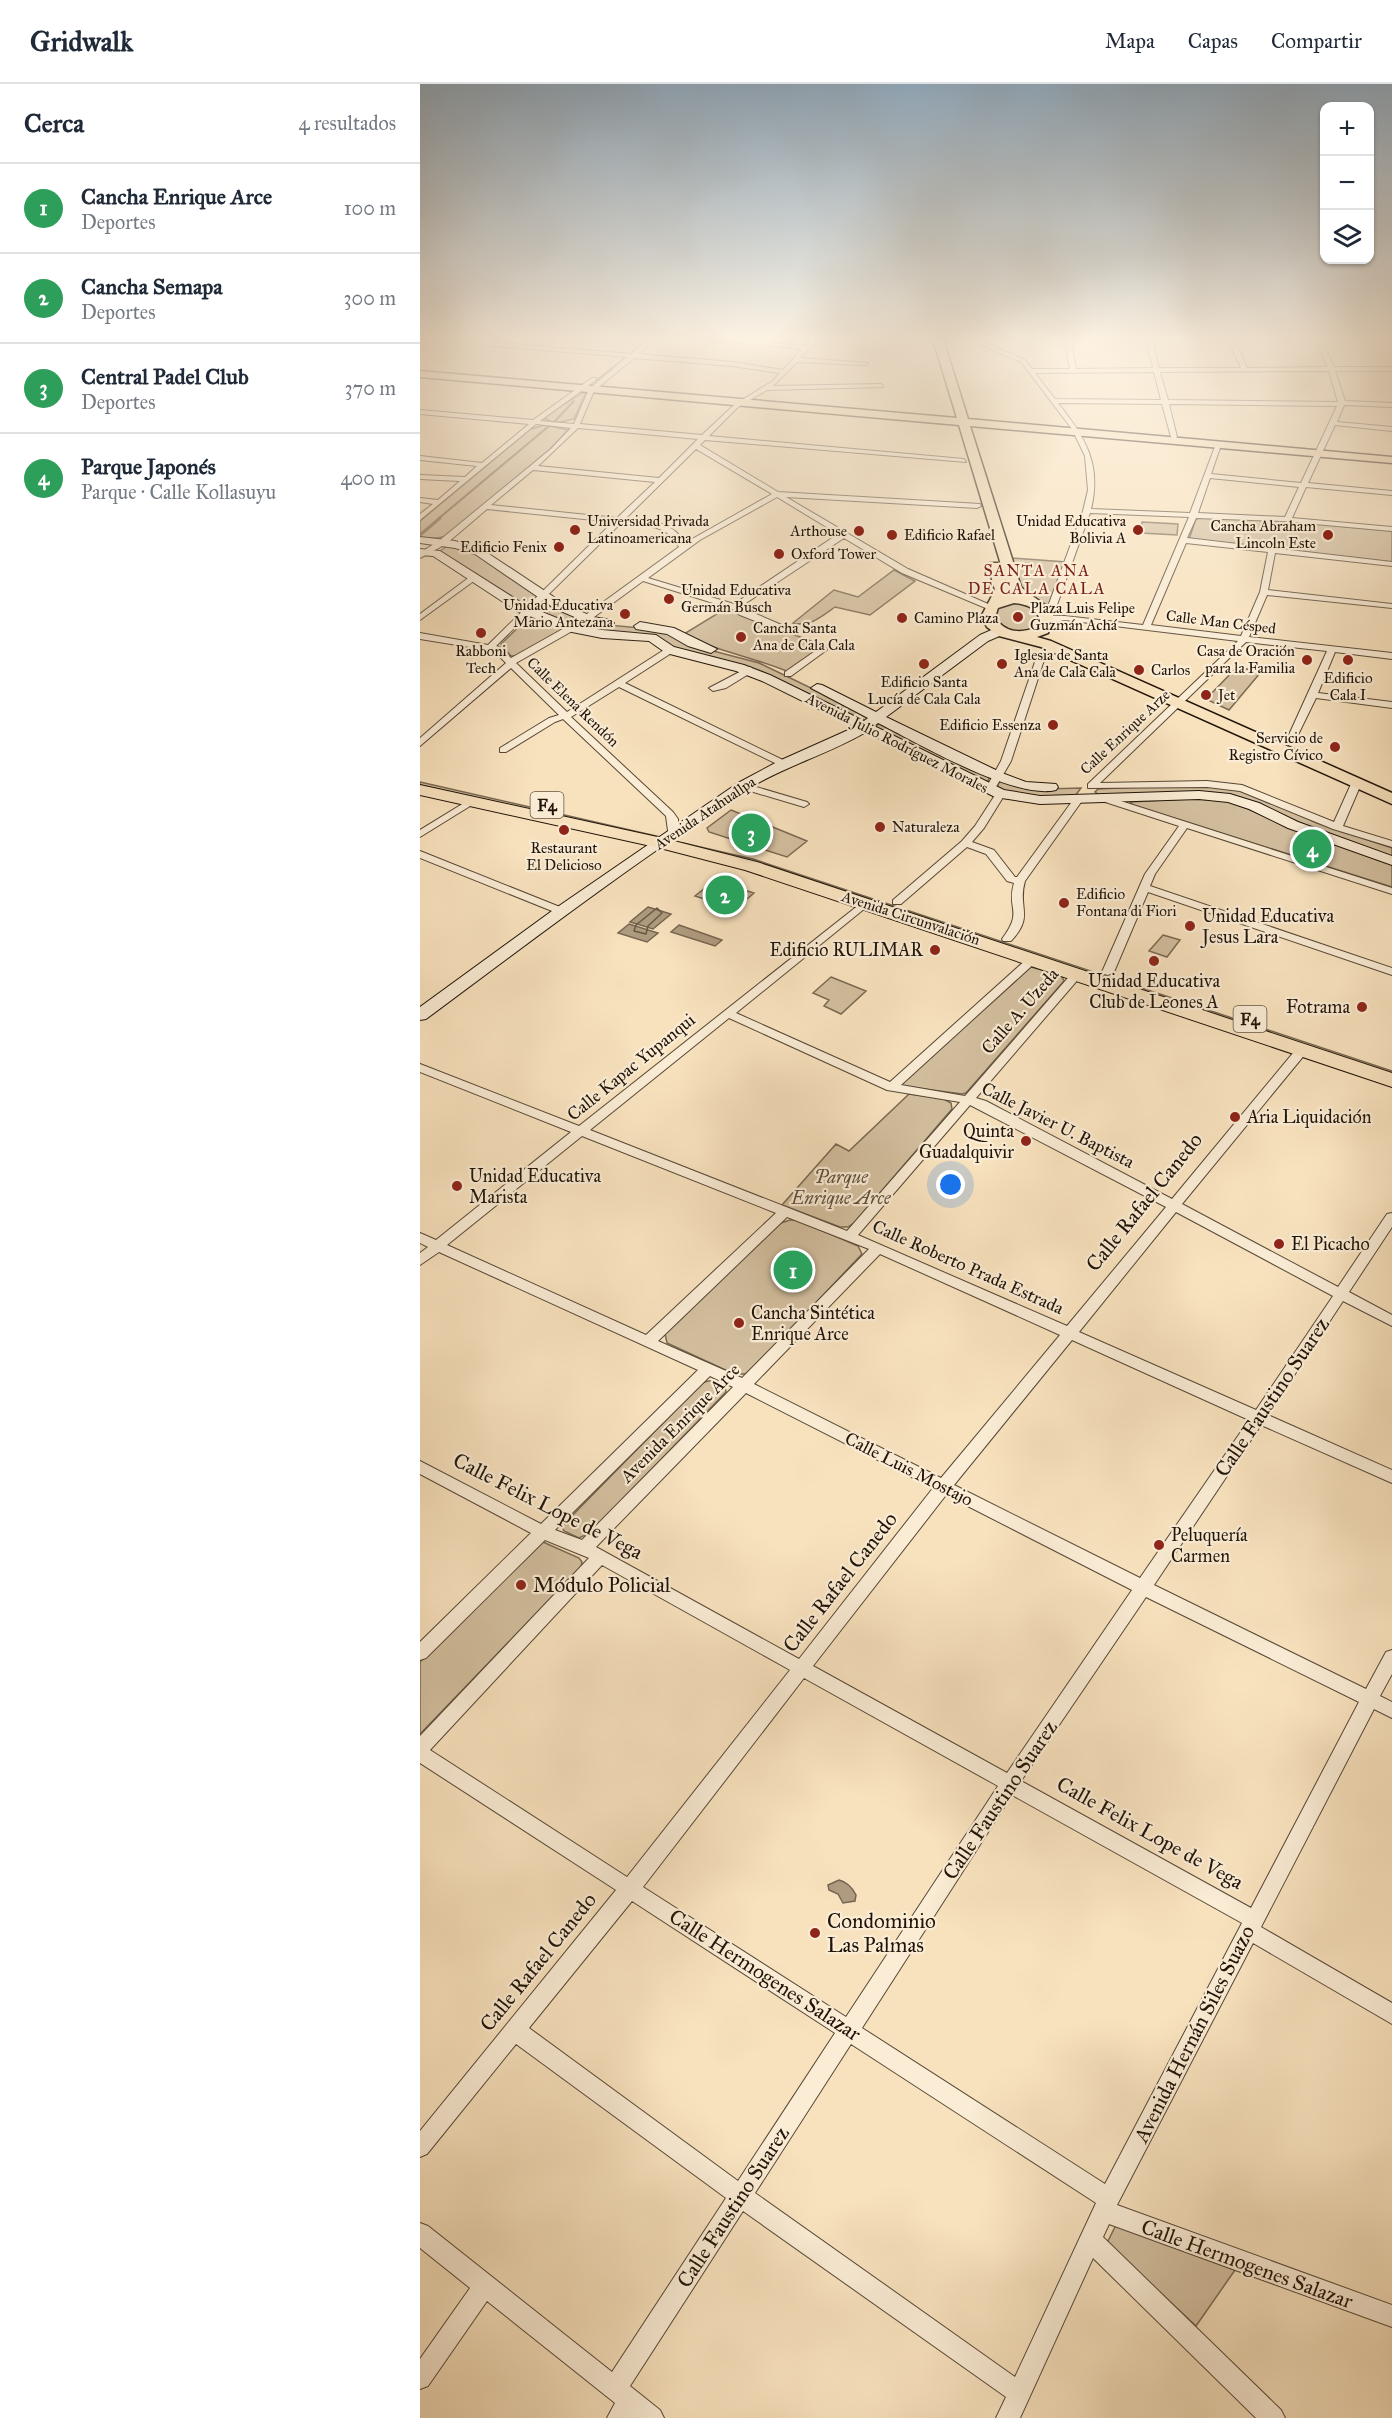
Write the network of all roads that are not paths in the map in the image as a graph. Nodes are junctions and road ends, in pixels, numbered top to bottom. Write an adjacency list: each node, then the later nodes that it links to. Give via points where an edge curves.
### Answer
1 (507, 445): 15 (street)
2 (556, 445): 16 (street)
3 (782, 445): 14 (street)
4 (961, 445): 14 (main road)
5 (966, 445): 48 (main road, via 1015,588)
6 (1083, 445): 28 (street, via 1092,490)
7 (1218, 445): 11 (main road); 17 (street)
8 (1250, 445): 11 (main road)
9 (1321, 445): 11 (street)
10 (696, 446): 20 (street); 23 (street)
11 (1318, 452): 13 (main road); 21 (street)
12 (420, 458): 15 (street)
13 (1392, 458)
14 (964, 461): 26 (main road)
15 (483, 465): 19 (street)
16 (532, 468): 20 (street); 27 (street)
17 (1206, 476): 21 (street); 29 (street)
18 (420, 477): 19 (street)
19 (466, 479): 25 (street)
20 (661, 480): 32 (street)
21 (1303, 485): 22 (street); 31 (street)
22 (1392, 493)
23 (778, 494): 26 (street); 34 (street); 36 (street)
24 (420, 500): 25 (street)
25 (439, 502): 30 (street)
26 (977, 506): 49 (main road, via 1002,591)
27 (487, 507): 32 (street); 39 (street)
28 (1087, 511): 29 (street); 55 (street)
29 (1193, 516): 31 (street); 38 (street)
30 (420, 518)
31 (1288, 519): 33 (street)
32 (620, 521): 35 (street, via 661,525); 47 (street)
33 (1392, 529)
34 (844, 534): 49 (street, via 905,572); 51 (street)
35 (678, 538): 36 (street); 40 (street)
36 (697, 538): 40 (street)
37 (420, 540): 39 (main road, Avenida Julio Rodríguez Morales)
38 (1183, 540): 41 (street); 56 (street)
39 (443, 542): 42 (street); 47 (main road, Avenida Julio Rodríguez Morales, via 469,547 489,557)
40 (683, 547): 45 (street)
41 (1272, 550): 43 (street); 46 (street, Calle Enrique Arze)
42 (423, 553): 44 (main road, Avenida Julio Rodríguez Morales, via 446,559)
43 (1392, 564)
44 (474, 578): 52 (main road, Avenida Julio Rodríguez Morales); 53 (street)
45 (641, 578): 51 (street); 54 (street)
46 (1264, 592): 50 (street); 62 (street, Calle Enrique Arze)
47 (543, 595): 52 (street); 54 (main road, Avenida Julio Rodríguez Morales, via 550,603)
48 (1030, 602): 49 (main road, via 1014,599); 55 (main road, via 1041,608)
49 (994, 604): 59 (main road, via 988,612 990,623)
50 (1392, 606)
51 (735, 607): 58 (street)
52 (527, 611): 57 (main road, Avenida Julio Rodríguez Morales); 63 (street)
53 (420, 618)
54 (587, 618): 71 (main road, Avenida Julio Rodríguez Morales, via 670,631 697,645 764,663)
55 (1046, 624): 56 (street, Calle Man Césped, via 1055,618 1065,618); 61 (main road, via 1033,634); 75 (main road, via 1047,636)
56 (1146, 627): 62 (street, Calle Man Césped)
57 (571, 628): 67 (main road, Avenida Julio Rodríguez Morales, via 652,638); 69 (street)
58 (781, 628)
59 (1000, 631): 61 (main road); 78 (main road, Avenida Atahuallpa, via 984,638)
60 (420, 636): 63 (street)
61 (1018, 636): 66 (main road)
62 (1244, 639): 64 (street, Calle Man Césped); 75 (street, Calle Enrique Arze)
63 (491, 646): 69 (street, Calle Elena Rendón)
64 (1332, 648): 68 (street, Calle Man Césped); 74 (street)
65 (824, 649): 71 (street)
66 (1056, 649): 75 (main road); 84 (street, via 1041,656)
67 (670, 650): 70 (main road, Avenida Julio Rodríguez Morales); 72 (street)
68 (1392, 656)
69 (512, 663): 77 (street, Calle Elena Rendón); 81 (street)
70 (749, 670): 73 (street); 79 (main road, Avenida Julio Rodríguez Morales)
71 (798, 679): 78 (main road, Avenida Julio Rodríguez Morales)
72 (618, 683): 77 (street); 83 (street)
73 (713, 688)
74 (1314, 695): 76 (street); 80 (street, via 1292,739)
75 (1181, 701): 80 (main road); 86 (main road); 88 (street, Calle Enrique Arze)
76 (1392, 705)
77 (564, 716): 82 (street); 100 (street, Calle Elena Rendón, via 670,814 673,819)
78 (878, 718): 79 (main road, Avenida Atahuallpa); 84 (main road, Avenida Julio Rodríguez Morales)
79 (864, 728): 83 (main road, Avenida Atahuallpa); 91 (main road, Avenida Julio Rodríguez Morales)
80 (1285, 742): 89 (main road)
81 (420, 743)
82 (503, 750)
83 (784, 764): 87 (main road, Avenida Atahuallpa)
84 (998, 776): 88 (main road, Avenida Julio Rodríguez Morales, via 1031,787); 91 (street)
85 (420, 778): 100 (highway, Avenida Circunvalación / F4, via 575,811)
86 (1356, 784): 94 (main road); 98 (street)
87 (743, 786): 96 (street); 100 (main road, Avenida Atahuallpa)
88 (1091, 786): 92 (main road, Calle Enrique Arze); 98 (street, Avenida Julio Rodríguez Morales, via 1231,786)
89 (1392, 789)
90 (420, 790): 95 (highway, Avenida Circunvalación / F4)
91 (995, 792): 92 (main road, Avenida Julio Rodríguez Morales, via 1023,799); 101 (street, via 979,828)
92 (1079, 798): 93 (main road, Avenida Julio Rodríguez Morales); 105 (street, Calle Enrique Arze)
93 (1102, 798): 97 (street); 104 (main road, Avenida Julio Rodríguez Morales, via 1230,798)
94 (1392, 799)
95 (472, 801): 99 (street); 100 (highway, Avenida Circunvalación / F4)
96 (804, 804)
97 (1185, 824): 106 (street); 107 (street)
98 (1336, 826): 102 (street, Avenida Julio Rodríguez Morales)
99 (420, 834)
100 (668, 840): 108 (highway, Avenida Circunvalación / F4, via 754,855); 109 (highway, Avenida Circunvalación / F4); 110 (main road, Avenida Atahuallpa)
101 (966, 843): 105 (street, via 990,852 1011,879); 108 (street)
102 (1392, 844)
103 (420, 854): 110 (street)
104 (1392, 861)
105 (1020, 881): 111 (street, via 1020,923)
106 (1144, 887): 113 (street); 114 (street)
107 (1392, 891)
108 (897, 902): 111 (highway, Avenida Circunvalación / F4)
109 (865, 903): 112 (highway, Avenida Circunvalación / F4); 116 (street, Calle Kapac Yupanqui)
110 (561, 911): 117 (main road, Avenida Atahuallpa)
111 (1007, 939): 113 (highway, Avenida Circunvalación / F4)
112 (1033, 959): 115 (highway, Avenida Circunvalación / F4); 122 (street)
113 (1108, 972): 119 (highway, Avenida Circunvalación / F4)
114 (1392, 972)
115 (1077, 974): 118 (highway, Avenida Circunvalación / F4); 123 (street, Calle A. Uzeda)
116 (727, 1013): 122 (street, Calle Javier U. Baptista); 124 (street, Calle Kapac Yupanqui)
117 (420, 1015)
118 (1302, 1050): 121 (highway, Avenida Circunvalación / F4); 125 (street, Calle Rafael Canedo)
119 (1392, 1067)
120 (420, 1068): 124 (street, Calle Roberto Prada Estrada)
121 (1392, 1080)
122 (891, 1087): 123 (street, Calle Javier U. Baptista)
123 (967, 1099): 125 (street, Calle Javier U. Baptista); 128 (street, Calle A. Uzeda)
124 (581, 1131): 126 (street, Calle Roberto Prada Estrada); 130 (street, Calle Kapac Yupanqui)
125 (1173, 1205): 133 (street, Calle Javier U. Baptista); 135 (street, Calle Rafael Canedo)
126 (786, 1211): 128 (street, Calle Roberto Prada Estrada); 136 (street)
127 (1392, 1217): 133 (street, Calle Faustino Suarez)
128 (850, 1236): 131 (street, Calle Roberto Prada Estrada)
129 (420, 1238): 130 (street, Calle Luis Mostajo)
130 (438, 1246): 132 (street, Calle Kapac Yupanqui); 136 (street, Calle Luis Mostajo)
131 (878, 1248): 135 (street, Calle Roberto Prada Estrada); 138 (street, Avenida Enrique Arce)
132 (420, 1260)
133 (1340, 1293): 134 (street, Calle Javier U. Baptista); 139 (street, Calle Faustino Suarez)
134 (1392, 1321)
135 (1069, 1333): 139 (street, Calle Roberto Prada Estrada); 142 (street, Calle Rafael Canedo)
136 (649, 1341): 137 (street, Calle Luis Mostajo)
137 (708, 1369): 138 (street, Calle Luis Mostajo); 143 (street, Avenida Enrique Arce)
138 (745, 1386): 142 (street, Calle Luis Mostajo); 144 (street, Avenida Enrique Arce)
139 (1259, 1417): 141 (street, Calle Roberto Prada Estrada); 146 (street, Calle Faustino Suarez)
140 (420, 1467): 143 (street, Calle Felix Lope de Vega)
141 (1392, 1477)
142 (944, 1486): 146 (street, Calle Luis Mostajo); 149 (street, Calle Rafael Canedo)
143 (545, 1533): 144 (street, Calle Felix Lope de Vega); 147 (street, Avenida Enrique Arce)
144 (585, 1548): 145 (street, Calle Felix Lope de Vega)
145 (600, 1557): 149 (street, Calle Felix Lope de Vega); 152 (street)
146 (1144, 1588): 150 (street, Calle Luis Mostajo); 154 (street, Calle Faustino Suarez)
147 (420, 1653)
148 (1392, 1657): 150 (street, Avenida Hernán Siles Suazo)
149 (802, 1670): 154 (street, Calle Felix Lope de Vega); 155 (street, Calle Rafael Canedo)
150 (1370, 1699): 151 (street, Calle Luis Mostajo); 156 (street, Avenida Hernán Siles Suazo)
151 (1392, 1710)
152 (420, 1748)
153 (420, 1753): 155 (street, Calle Hermogenes Salazar)
154 (1010, 1783): 156 (street, Calle Felix Lope de Vega); 158 (street, Calle Faustino Suarez)
155 (630, 1888): 158 (street, Calle Hermogenes Salazar); 159 (street, Calle Rafael Canedo)
156 (1251, 1924): 157 (street, Calle Felix Lope de Vega); 162 (street, Avenida Hernán Siles Suazo)
157 (1392, 2014)
158 (849, 2028): 161 (street, Calle Faustino Suarez); 162 (street, Calle Hermogenes Salazar)
159 (514, 2030): 160 (street, Calle Rafael Canedo); 161 (street)
160 (420, 2147)
161 (741, 2196): 168 (street); 169 (street, Calle Faustino Suarez)
162 (1106, 2205): 164 (street, Avenida Hernán Siles Suazo); 166 (street, Calle Hermogenes Salazar)
163 (420, 2234): 165 (street)
164 (1089, 2239): 168 (street, Avenida Hernán Siles Suazo); 172 (street)
165 (485, 2286): 167 (street); 169 (street)
166 (1392, 2316)
167 (420, 2378)
168 (1018, 2393): 171 (street, Avenida Hernán Siles Suazo)
169 (621, 2402): 170 (street)
170 (652, 2418)
171 (1008, 2418)
172 (1273, 2418)

